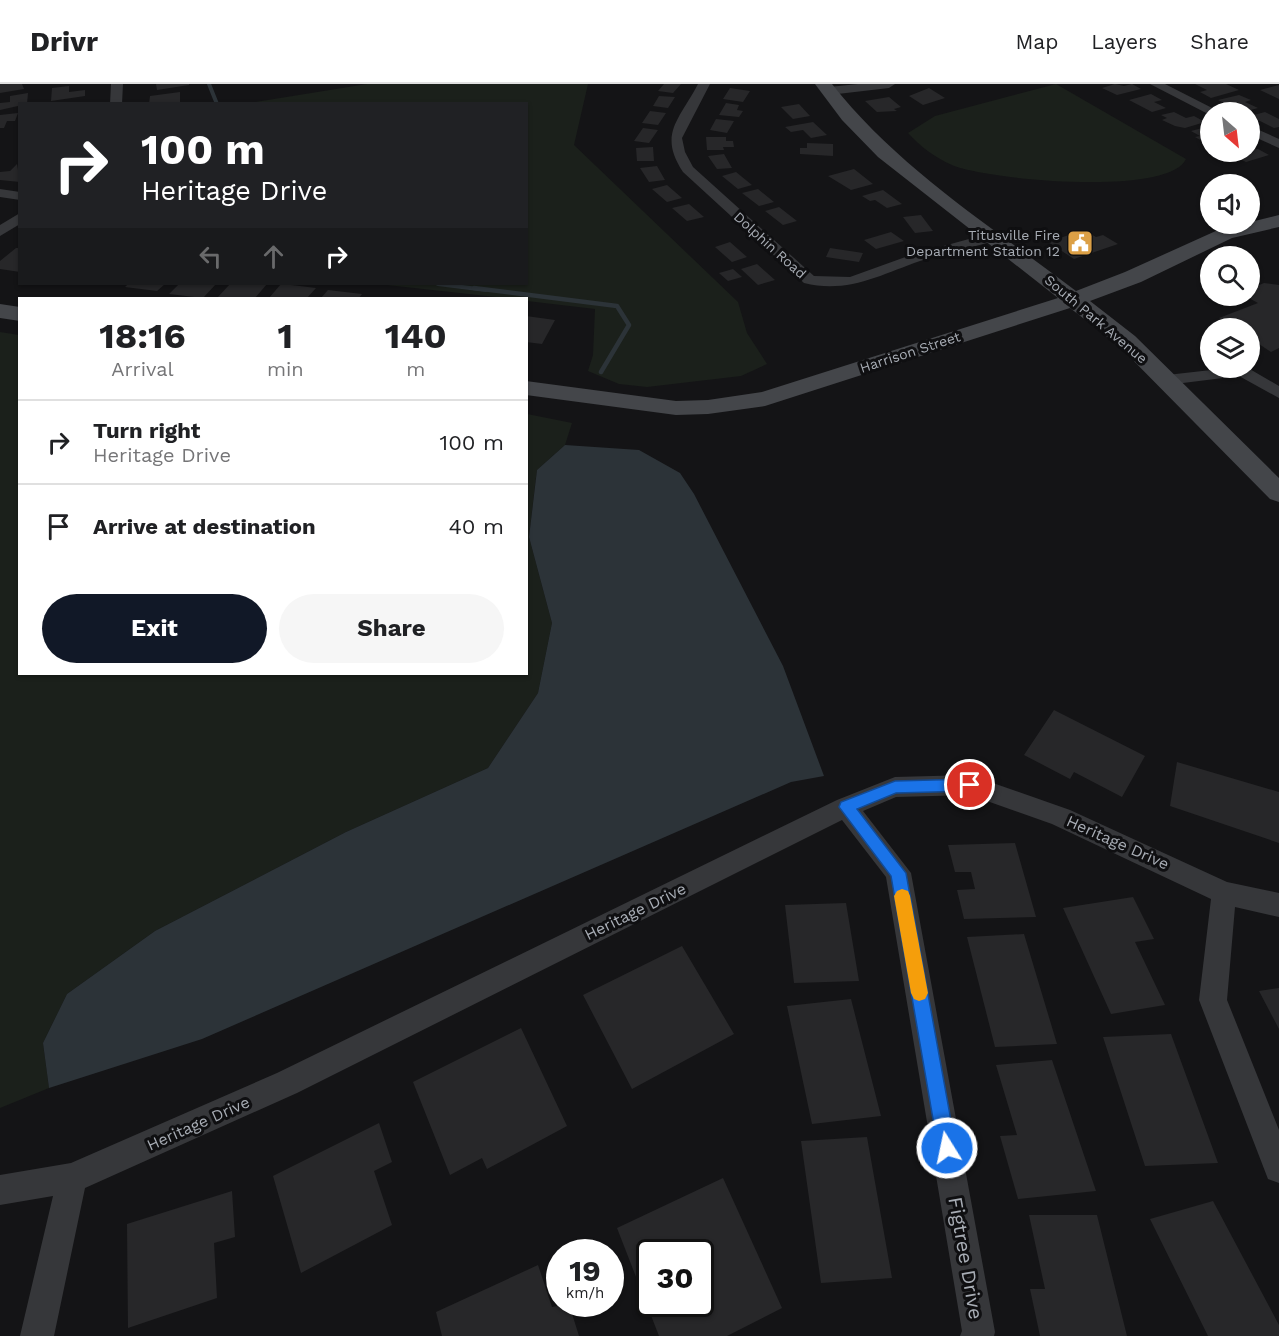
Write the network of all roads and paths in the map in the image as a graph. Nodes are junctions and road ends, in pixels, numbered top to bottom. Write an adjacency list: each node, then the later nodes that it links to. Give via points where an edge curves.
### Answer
1 (117, 84): 6 (street)
2 (704, 84): 15 (street, Dolphin Road, via 676,138 678,152 688,169 809,280 828,284 854,281)
3 (889, 84): 5 (street)
4 (1156, 84): 7 (street)
5 (831, 86): 15 (street, South Park Avenue, via 884,153)
6 (117, 102)
7 (1200, 105)
8 (1260, 135): 9 (street)
9 (1279, 144)
10 (0, 193): 11 (street)
11 (18, 195)
12 (18, 218): 14 (street)
13 (1279, 221): 16 (street, Harrison Street, via 1225,234 1133,278)
14 (0, 232)
15 (992, 237): 16 (street, South Park Avenue)
16 (1076, 299): 19 (street, South Park Avenue); 20 (street, Harrison Street, via 765,399 676,408)
17 (0, 311): 18 (street)
18 (18, 314)
19 (1167, 380): 21 (street, via 1242,371); 22 (street, South Park Avenue)
20 (528, 388)
21 (1279, 393)
22 (1279, 493)
23 (846, 807): 24 (street, Heritage Drive, via 895,787 970,785 1061,817); 27 (street, Heritage Drive, via 287,1083); 30 (street, Figtree Drive, via 898,873)
24 (1224, 893): 25 (street, Heritage Drive); 26 (street, via 1213,1000)
25 (1279, 905)
26 (1279, 1168)
27 (72, 1178): 28 (street, Heritage Drive); 29 (street)
28 (0, 1190)
29 (37, 1336)
30 (977, 1336)

